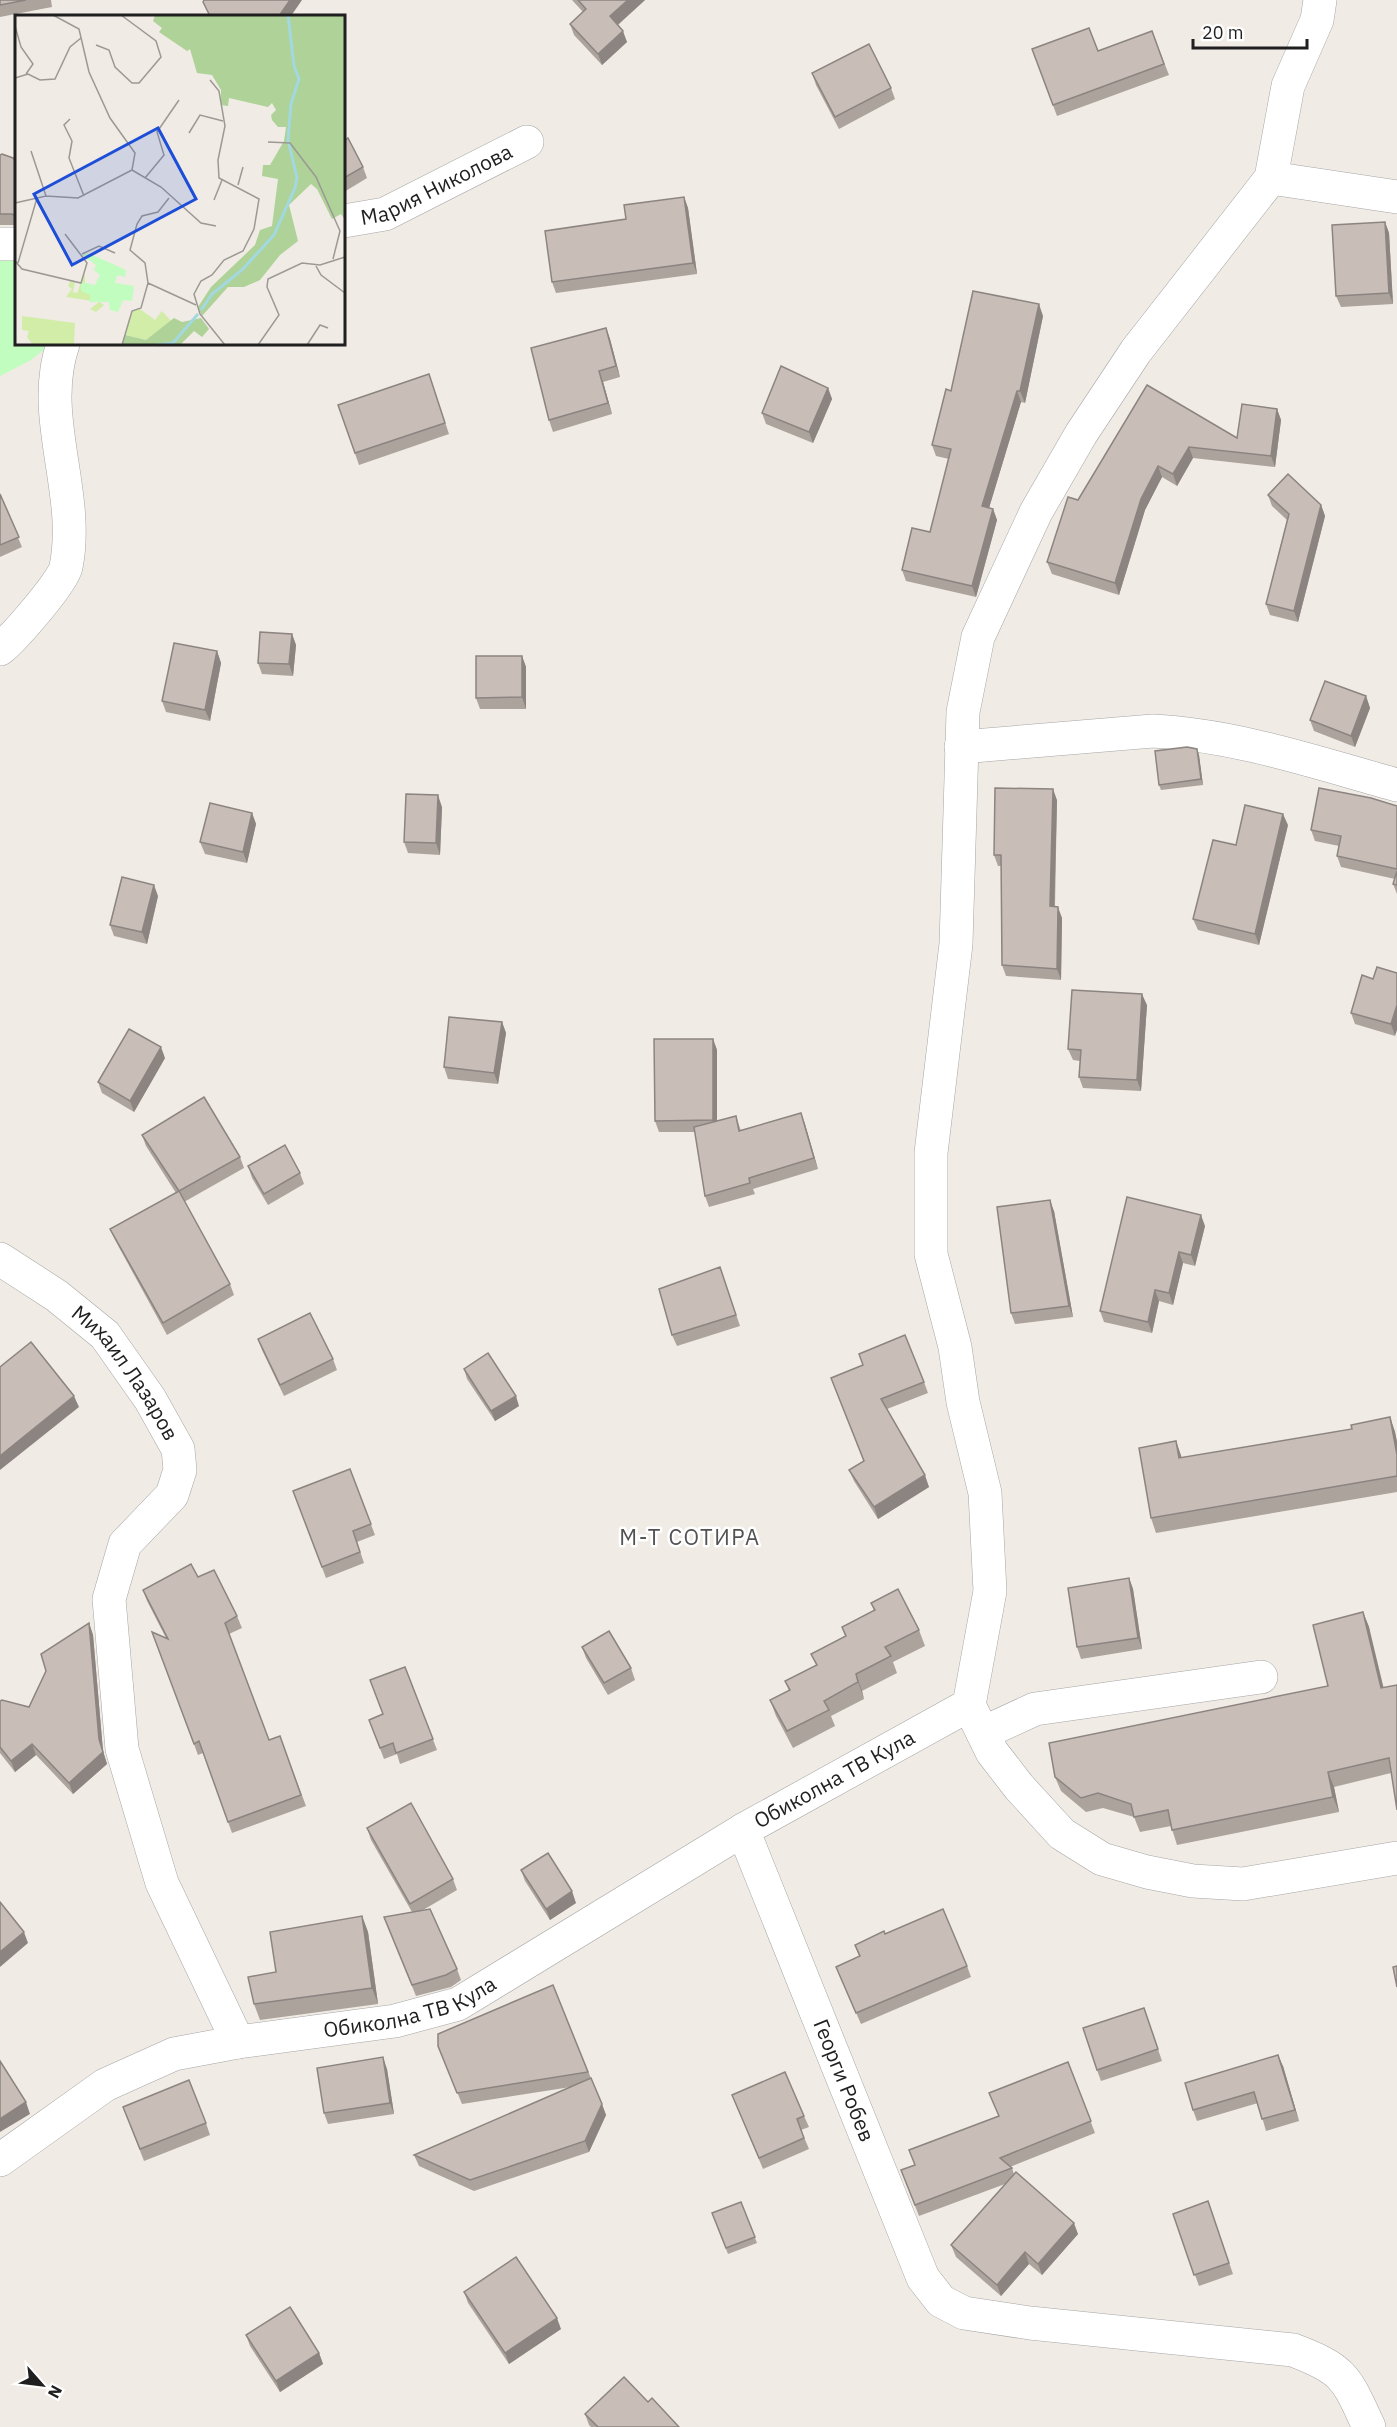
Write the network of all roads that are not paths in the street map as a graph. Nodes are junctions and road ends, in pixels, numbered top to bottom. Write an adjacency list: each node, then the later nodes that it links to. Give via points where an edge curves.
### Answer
1 (1312, 6): 3 (street, via 1288,86)
2 (527, 142): 5 (street, Мария Николова, via 385,214)
3 (1271, 178): 4 (street); 8 (street, via 1136,351 1036,512 978,637 963,712)
4 (1397, 197)
5 (345, 221)
6 (63, 345): 7 (street, via 53,392 69,510 66,570)
7 (0, 649)
8 (961, 747): 9 (street, via 1153,730 1180,732 1237,741); 12 (street, via 956,944 931,1153 932,1254 985,1493 990,1591)
9 (1397, 785)
10 (0, 1259): 15 (street, Михаил Лазаров, via 57,1296 105,1335 150,1399 178,1449 180,1470 172,1495 125,1544 109,1599 122,1749 162,1883)
11 (1261, 1677): 12 (street, Обиколна ТВ Кула)
12 (976, 1719): 13 (street, Обиколна ТВ Кула); 14 (street, via 992,1752 1019,1787 1062,1834 1102,1859 1193,1881 1243,1884)
13 (744, 1830): 15 (street, Обиколна ТВ Кула, via 458,2004 395,2021); 17 (street, Георги Робев, via 923,2278 941,2301 964,2313 1030,2324 1293,2350 1323,2361 1346,2379)
14 (1397, 1858)
15 (238, 2042): 16 (street, Обиколна ТВ Кула, via 174,2054 105,2085)
16 (0, 2160)
17 (1369, 2427)

